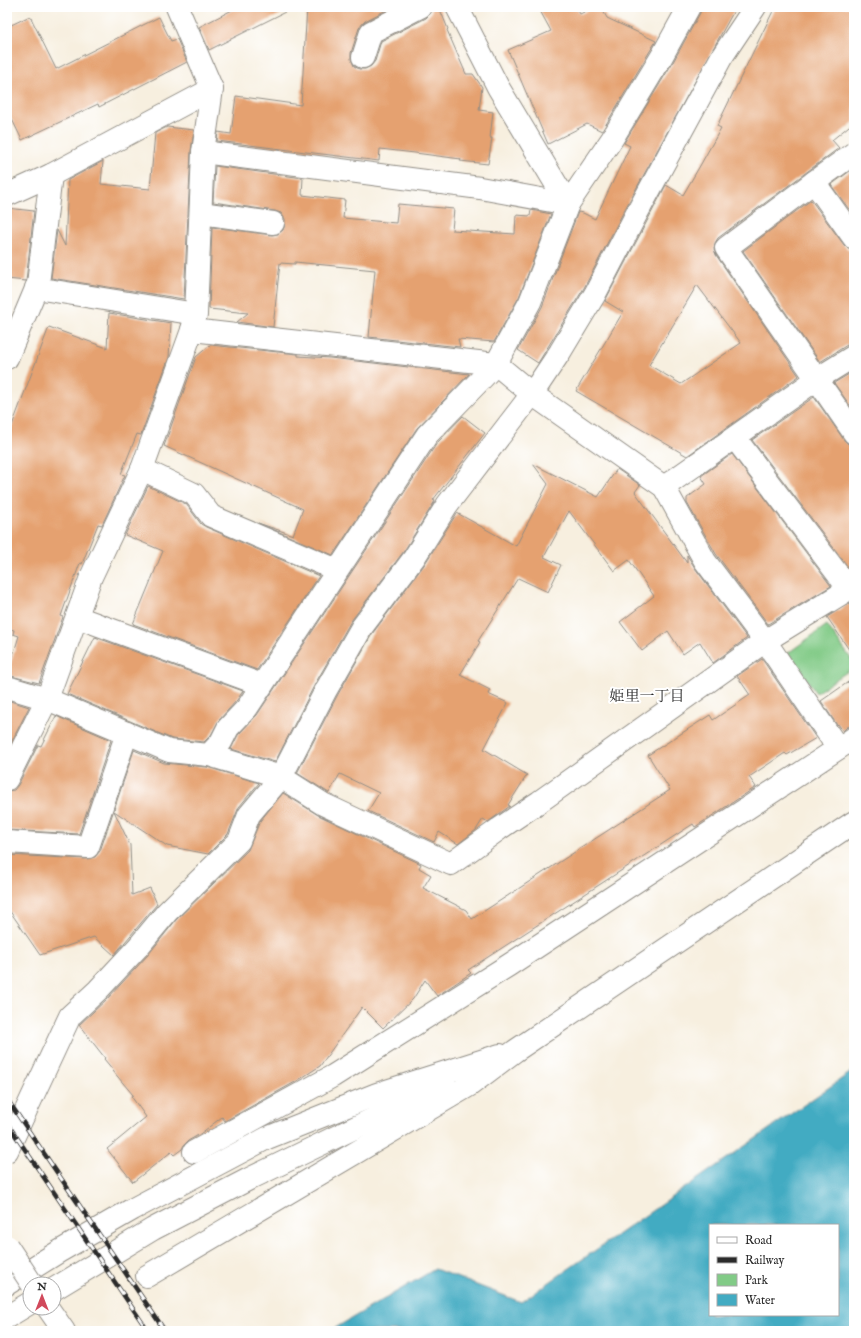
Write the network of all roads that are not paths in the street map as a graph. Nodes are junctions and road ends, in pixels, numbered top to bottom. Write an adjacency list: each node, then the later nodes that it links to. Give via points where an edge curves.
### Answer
1 (176, 7): 7 (main road)
2 (420, 7): 6 (main road, via 370,32)
3 (457, 7): 13 (main road, via 498,87)
4 (689, 7): 13 (main road, via 662,56)
5 (755, 7): 23 (main road, via 721,58 596,294)
6 (363, 57)
7 (212, 89): 8 (main road); 10 (main road)
8 (203, 152): 13 (main road, via 480,188); 14 (main road)
9 (854, 153): 11 (main road)
10 (50, 175): 12 (main road); 17 (main road)
11 (814, 182): 16 (main road); 22 (main road, via 726,248)
12 (7, 195)
13 (568, 204): 21 (main road, via 530,302)
14 (200, 213): 15 (main road); 18 (main road)
15 (273, 223)
16 (854, 238)
17 (36, 288): 18 (main road); 20 (main road)
18 (194, 322): 21 (main road); 26 (main road)
19 (854, 356): 22 (main road)
20 (7, 358)
21 (496, 364): 23 (main road); 28 (main road, via 427,434)
22 (817, 379): 24 (main road); 25 (main road)
23 (532, 394): 27 (main road); 38 (main road, via 447,505 414,558 362,627)
24 (854, 433)
25 (735, 438): 27 (main road); 29 (main road)
26 (142, 469): 28 (main road, via 194,494 211,516); 30 (main road, via 91,577)
27 (664, 486): 31 (main road, via 705,562)
28 (337, 570): 32 (main road)
29 (851, 588): 31 (main road)
30 (77, 617): 32 (main road); 34 (main road)
31 (765, 641): 36 (main road); 38 (main road, via 451,864 323,804)
32 (262, 685): 37 (main road, via 247,708)
33 (7, 687): 34 (main road)
34 (46, 699): 35 (main road); 39 (main road)
35 (127, 732): 37 (main road, via 169,751); 41 (main road, via 88,847)
36 (846, 743): 44 (main road, via 509,965 346,1068)
37 (208, 755): 38 (main road)
38 (281, 777): 43 (main road, via 249,815 239,841 167,912 98,990 70,1016)
39 (7, 779)
40 (854, 822): 42 (main road)
41 (7, 842)
42 (515, 1051): 47 (main road, via 470,1085); 48 (main road, via 377,1094 267,1138 133,1209); 49 (main road, via 249,1179 153,1229)
43 (7, 1152)
44 (194, 1152)
45 (7, 1246): 46 (main road, bridge)
46 (27, 1276)
47 (147, 1276)
48 (7, 1284)
49 (62, 1284)
50 (22, 1309): 52 (main road)
51 (54, 1316): 53 (main road)
52 (7, 1318)
53 (64, 1331)

